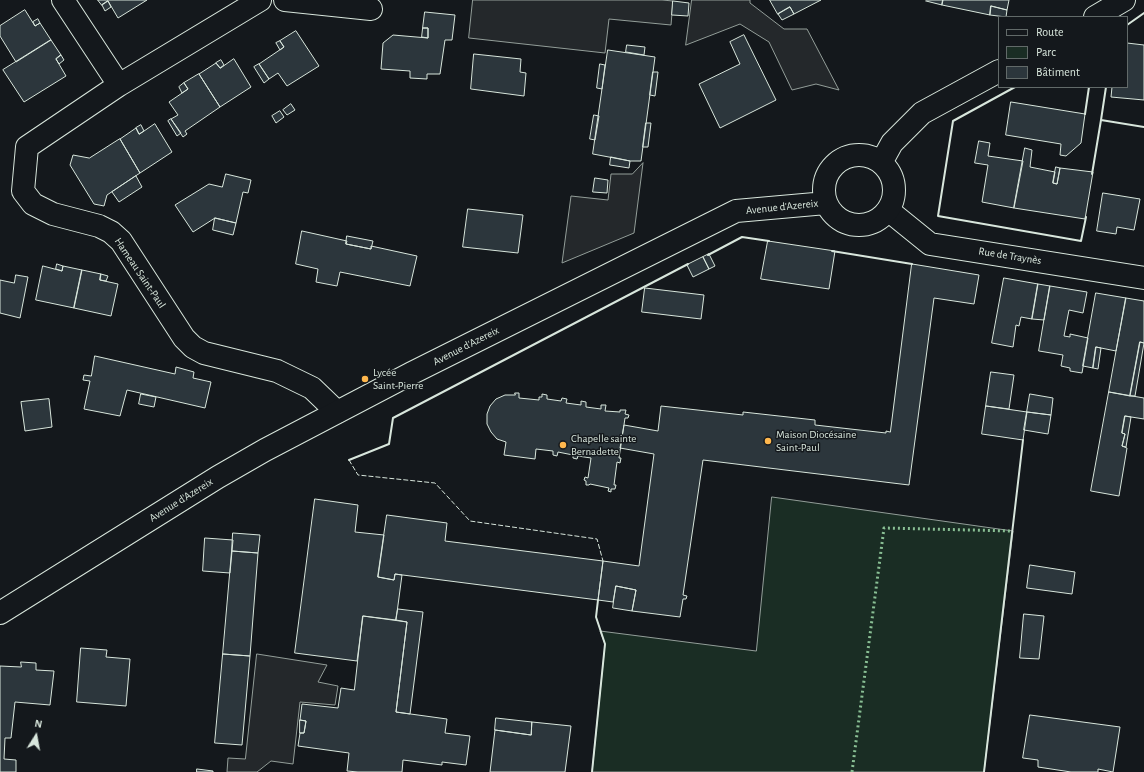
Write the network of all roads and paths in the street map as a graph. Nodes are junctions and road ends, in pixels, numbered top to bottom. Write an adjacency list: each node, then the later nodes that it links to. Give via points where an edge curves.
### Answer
1 (63, 0): 8 (street)
2 (260, 0): 8 (street, Hameau Saint-Paul)
3 (285, 0): 5 (street)
4 (1124, 0): 6 (street)
5 (371, 9)
6 (1097, 16)
7 (998, 71): 9 (street, via 922,113 892,144)
8 (119, 84): 13 (street, Hameau Saint-Paul, via 27,148 23,191 33,204 53,214 99,226 116,236 184,338 193,347 204,353 277,371 312,388)
9 (881, 163): 10 (street, via 867,155 856,154 836,163 829,171 825,182); 11 (street, via 893,180 895,192)
10 (826, 202): 11 (street, via 832,213 852,224 864,225 875,221); 13 (street, Avenue d'Azereix, via 736,211)
11 (888, 210): 12 (street, Rue de Traynès, via 930,244)
12 (1144, 278)
13 (337, 412): 14 (street, Avenue d'Azereix, via 218,478)
14 (0, 613)

